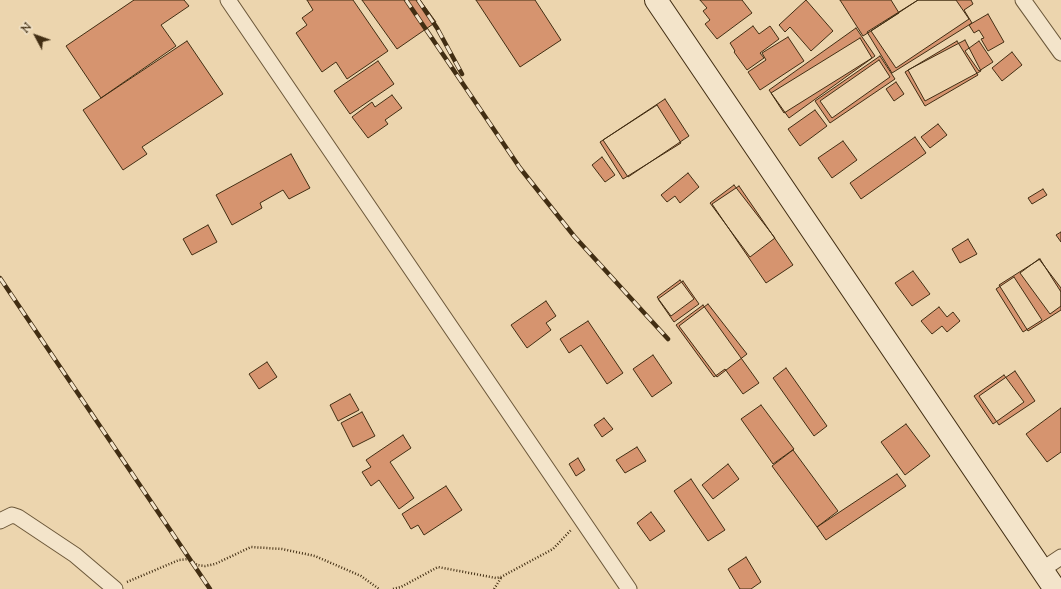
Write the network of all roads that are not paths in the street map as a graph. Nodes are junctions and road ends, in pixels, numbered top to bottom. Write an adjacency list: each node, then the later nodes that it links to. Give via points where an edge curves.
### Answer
1 (228, 0): 9 (street)
2 (656, 0): 7 (main road)
3 (1023, 0): 4 (street)
4 (1061, 53)
5 (0, 521): 8 (street, via 12,515 18,517 75,555)
6 (1061, 557): 7 (street)
7 (1043, 569): 10 (main road)
8 (115, 588)
9 (629, 589)
10 (1055, 589)

